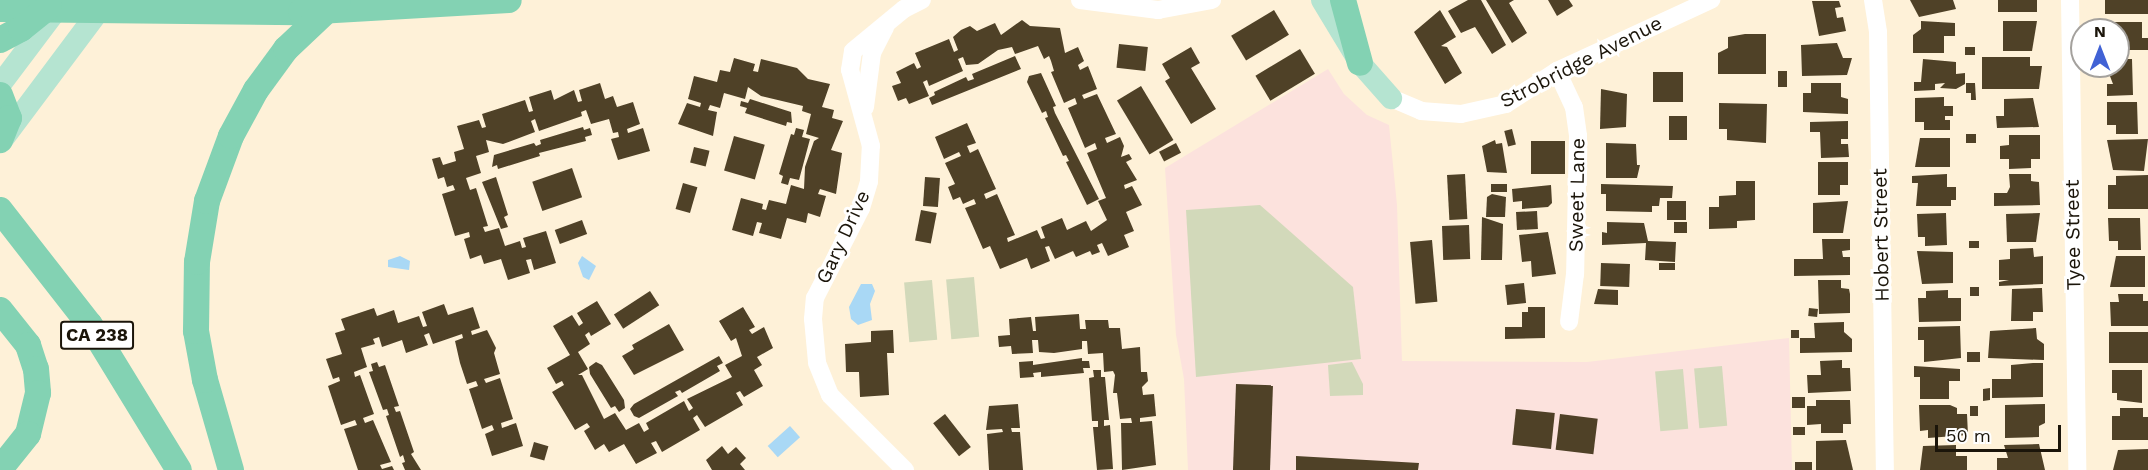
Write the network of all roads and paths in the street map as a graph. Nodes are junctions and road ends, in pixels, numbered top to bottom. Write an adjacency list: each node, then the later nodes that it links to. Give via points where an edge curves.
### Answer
1 (56, 0): 15 (highway, via 21,29)
2 (64, 0): 18 (main road)
3 (107, 0): 21 (main road)
4 (338, 0): 27 (highway, via 286,50 256,90 231,135 205,209 197,262 196,331 205,380)
5 (509, 0): 14 (highway, via 245,12)
6 (922, 0): 28 (street, Gary Drive, via 853,51 850,70 871,146 869,182 861,208 815,298 814,342 831,395)
7 (1080, 0): 8 (street, via 1158,10)
8 (1212, 0)
9 (1322, 0): 16 (main road, Strobridge Avenue)
10 (1343, 0): 16 (highway)
11 (1711, 0): 17 (street, Strobridge Avenue)
12 (1873, 0): 29 (street, Hobert Street, via 1878,32)
13 (2070, 0): 30 (street, Tyee Street)
14 (0, 9)
15 (0, 40)
16 (1360, 63): 20 (main road, Strobridge Avenue)
17 (1557, 71): 20 (street, Strobridge Avenue, via 1506,104 1461,114 1421,111); 24 (street, Sweet Lane, via 1574,107 1578,136 1575,274)
18 (0, 85)
19 (0, 95): 21 (highway, via 9,118)
20 (1391, 98)
21 (0, 141)
22 (0, 210): 26 (highway, CA 238, via 90,325)
23 (0, 310): 25 (highway, via 28,345 38,393 28,434)
24 (1569, 322)
25 (0, 469)
26 (179, 470)
27 (231, 470)
28 (905, 470)
29 (1885, 470)
30 (2077, 470)

